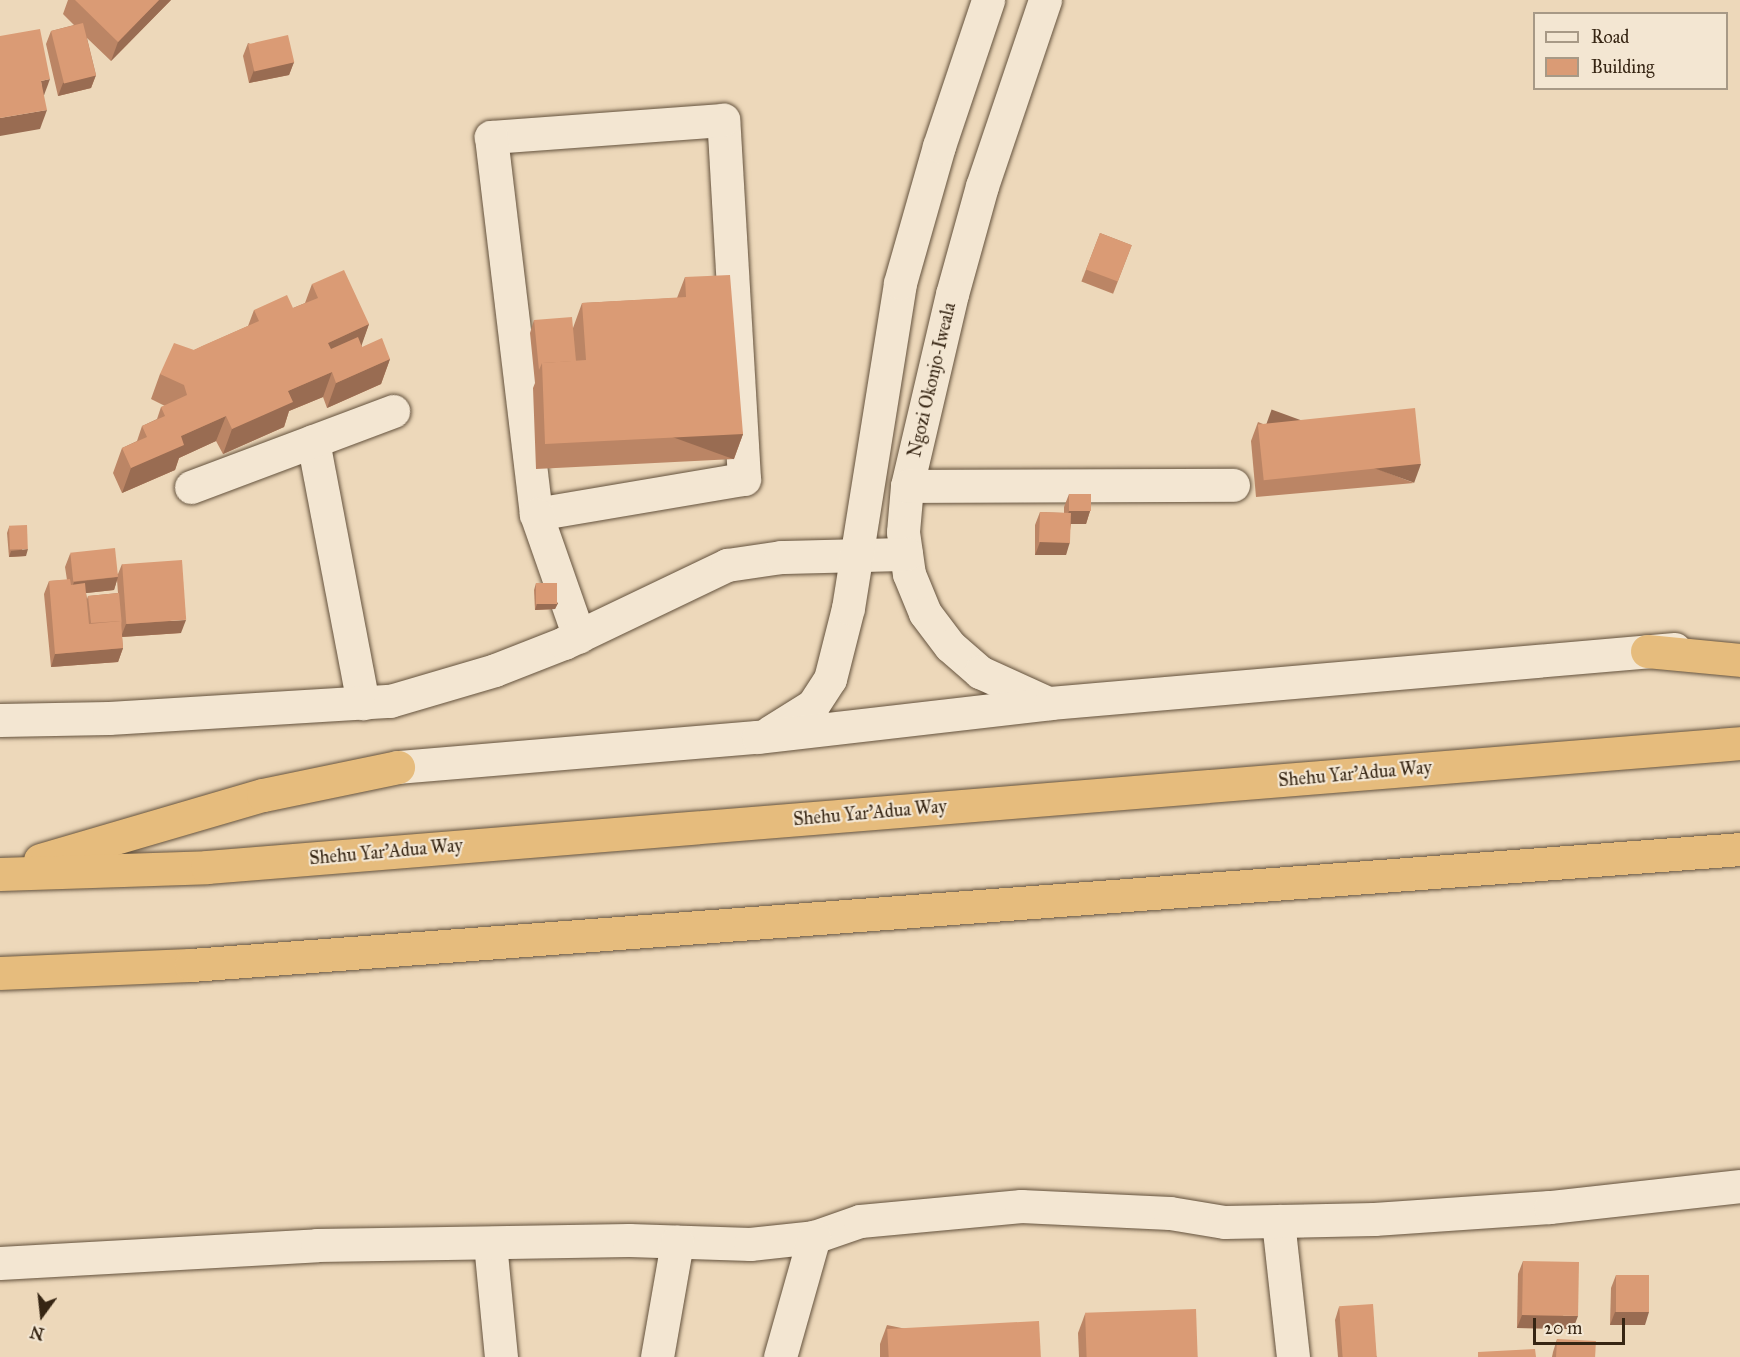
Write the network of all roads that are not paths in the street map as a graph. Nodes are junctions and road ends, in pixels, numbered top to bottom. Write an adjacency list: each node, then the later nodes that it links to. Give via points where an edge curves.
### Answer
1 (988, 0): 9 (street, via 939,146 900,283)
2 (1045, 0): 6 (street, Ngozi Okonjo-Iweala, via 982,186)
3 (393, 411): 4 (street)
4 (313, 441): 7 (street); 15 (street)
5 (1233, 485): 6 (street)
6 (907, 486): 10 (street, Ngozi Okonjo-Iweala, via 903,532)
7 (191, 487)
8 (536, 514): 8 (street, via 491,137 723,120 744,479); 11 (street)
9 (856, 553): 10 (street); 11 (street, via 727,565); 18 (street, via 831,680 813,705 790,723)
10 (906, 554): 16 (street, Ngozi Okonjo-Iweala, via 909,574 925,613 950,646 980,672)
11 (579, 637): 15 (street, via 495,670 390,701)
12 (1740, 644): 13 (street)
13 (1647, 651): 14 (highway); 16 (street)
14 (1740, 660)
15 (363, 703): 17 (street, via 110,718)
16 (1050, 703): 18 (street)
17 (0, 720)
18 (758, 738): 20 (street)
19 (1740, 743): 22 (highway, Shehu Yar'Adua Way, via 207,867)
20 (398, 767): 22 (highway, via 263,795)
21 (1740, 849): 23 (highway, via 190,965)
22 (0, 873)
23 (63, 971): 24 (highway); 25 (highway)
24 (0, 973)
25 (0, 991)
26 (1740, 1186): 27 (street, via 1550,1208)
27 (1278, 1221): 28 (street, via 1224,1222 1170,1213 1021,1206 860,1221); 35 (street)
28 (814, 1237): 29 (street, via 750,1244); 34 (street)
29 (677, 1242): 30 (street); 33 (street)
30 (490, 1243): 31 (street, via 317,1245); 32 (street)
31 (0, 1263)
32 (501, 1357)
33 (657, 1357)
34 (780, 1357)
35 (1293, 1357)

